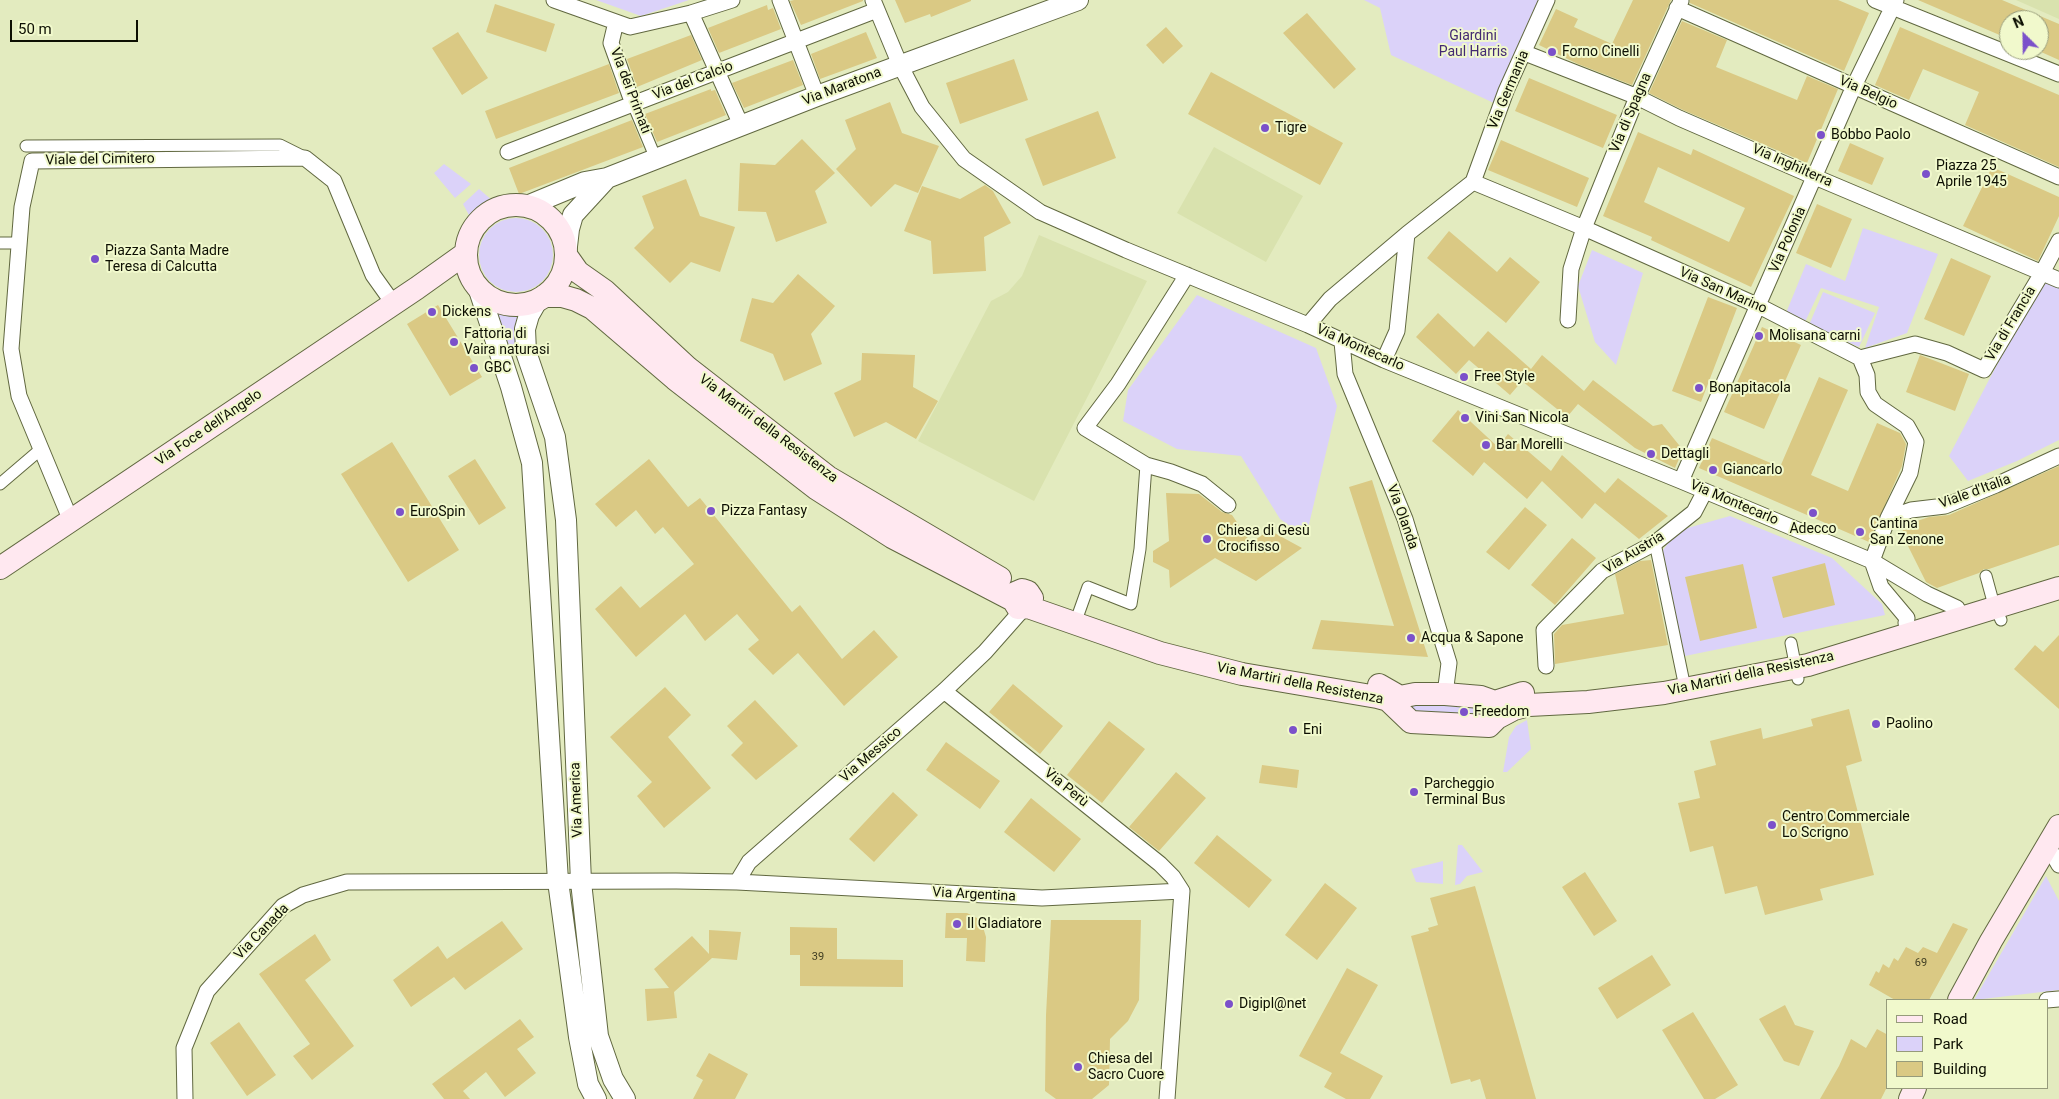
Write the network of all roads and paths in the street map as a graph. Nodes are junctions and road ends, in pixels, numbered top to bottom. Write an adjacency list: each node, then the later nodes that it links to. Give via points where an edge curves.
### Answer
1 (554, 0): 11 (street)
2 (732, 0): 10 (street)
3 (780, 0): 12 (street)
4 (1078, 0): 14 (street, Via Maratona)
5 (1547, 0): 13 (street, Via Germania)
6 (1874, 0): 7 (street)
7 (1894, 3): 16 (street); 17 (street, Via Polonia)
8 (1679, 4): 17 (street, Via Belgio); 19 (street, Via di Spagna)
9 (875, 5): 12 (street, Via del Calcio); 14 (street, Via Montecarlo)
10 (691, 13): 11 (street, via 630,27); 15 (street)
11 (616, 22): 20 (street, Via dei Primati, via 611,43)
12 (796, 41): 15 (street, Via del Calcio); 18 (street)
13 (1525, 54): 19 (street, Via Inghilterra); 29 (street, Via Germania, via 1506,91)
14 (900, 64): 18 (street, Via Maratona); 39 (street, Via Montecarlo, via 922,107 964,158 1040,212)
15 (716, 71): 20 (street, Via del Calcio); 21 (street)
16 (2059, 74)
17 (1854, 86): 26 (street, Via Polonia); 27 (street, Via Belgio)
18 (817, 96): 21 (street, Via Maratona)
19 (1637, 97): 26 (street, Via Inghilterra); 31 (street, Via di Spagna)
20 (633, 104): 23 (street, Via del Calcio); 25 (street, Via dei Primati)
21 (741, 125): 25 (street, Via Maratona)
22 (26, 146): 24 (street, via 280,145)
23 (508, 152)
24 (305, 158): 35 (street, Viale del Cimitero, via 32,161 22,207); 44 (street, via 334,181 373,275)
25 (656, 158): 28 (street, Via Maratona)
26 (1815, 177): 38 (street, Via Inghilterra); 45 (street, Via Polonia)
27 (2059, 177)
28 (608, 178): 30 (street, Via Maratona, via 585,182); 37 (street, Via Maratona, via 573,215)
29 (1473, 182): 31 (street, Via San Marino); 32 (street)
30 (527, 206): 36 (main road, via 504,207 487,215 471,233); 37 (main road, Via Martiri della Resistenza, via 545,214 558,227)
31 (1584, 228): 45 (street, Via San Marino); 46 (street, via 1571,269)
32 (1407, 234): 47 (street, via 1330,299); 50 (street, via 1397,331)
33 (2059, 241): 38 (street)
34 (0, 243): 35 (street)
35 (19, 243): 51 (street, Viale del Cimitero, via 11,349 19,396)
36 (466, 253): 41 (main road, via 468,268); 42 (main road, Via Foce dell'Angelo)
37 (566, 255): 43 (main road, Via Martiri della Resistenza, via 564,270 557,284); 68 (main road, Via Martiri della Resistenza, via 578,272 605,292 688,368 828,477 1000,578)
38 (2042, 273): 40 (street, Via Inghilterra); 49 (street, Via di Francia, via 1984,370 1947,353 1915,344)
39 (1187, 275): 47 (street, Via Montecarlo); 53 (street, via 1118,384 1085,428)
40 (2059, 280)
41 (476, 285): 42 (main road, Via Foce dell'Angelo, via 445,281); 43 (main road, Via Martiri della Resistenza, via 487,296 504,304 522,305); 58 (street, Via America, via 511,387 532,464)
42 (417, 288): 44 (main road, Via Foce dell'Angelo)
43 (541, 298): 57 (street, Via America, via 524,329 526,352 555,437); 68 (main road, Via Martiri della Resistenza, via 562,296 592,308 675,379 817,489 892,537)
44 (393, 303): 61 (main road, Via Foce dell'Angelo)
45 (1759, 306): 49 (street, Via San Marino); 54 (street, Via Polonia)
46 (1568, 320)
47 (1308, 325): 48 (street, Via Montecarlo)
48 (1342, 342): 50 (street, Via Montecarlo); 77 (street, Via Olanda, via 1345,374 1405,520 1446,654)
49 (1860, 358): 60 (street, via 1867,376 1868,392 1875,404 1907,426 1916,442 1910,473)
50 (1384, 360): 54 (street, Via Montecarlo)
51 (41, 449): 55 (street); 61 (street, Viale del Cimitero)
52 (2059, 456): 60 (street, Viale d'Italia, via 1945,506 1911,510)
53 (1146, 465): 59 (street, via 1202,484); 71 (street, via 1140,549 1131,604 1088,588)
54 (1681, 481): 56 (street, Via Montecarlo)
55 (0, 484)
56 (1705, 491): 62 (street, Via Austria, via 1694,512); 63 (street, Via Montecarlo)
57 (562, 494): 58 (street); 84 (street, Via America, via 566,520)
58 (534, 497): 83 (street, Via America)
59 (1228, 505)
60 (1888, 518): 63 (street)
61 (71, 520): 64 (main road, Via Foce dell'Angelo)
62 (1655, 543): 74 (street, Via Austria, via 1602,571 1544,630); 75 (street, Via Martiri della Resistenza)
63 (1872, 561): 69 (street, Via Montecarlo); 72 (street, via 1881,587 1906,618)
64 (0, 568)
65 (2059, 575): 70 (main road, Via Martiri della Resistenza)
66 (1986, 576): 70 (street)
67 (2059, 588): 70 (main road, Via Martiri della Resistenza)
68 (1022, 601): 71 (main road, Via Martiri della Resistenza); 76 (street, Via Messico, via 985,652)
69 (1957, 608): 70 (main road, Via Martiri della Resistenza); 72 (main road, Via Martiri della Resistenza)
70 (1996, 609): 73 (main road, Via Martiri della Resistenza, via 1821,661)
71 (1075, 619): 78 (main road, Via Martiri della Resistenza, via 1161,647 1275,672 1380,685)
72 (1906, 624): 73 (main road, Via Martiri della Resistenza)
73 (1795, 661): 75 (main road, Via Martiri della Resistenza); 79 (main road, Via Martiri della Resistenza, via 1664,693)
74 (1546, 666)
75 (1683, 678): 79 (main road, Via Martiri della Resistenza, via 1640,687 1518,693)
76 (944, 691): 85 (street, Via Messico, via 749,862); 86 (street, Via Perù, via 1160,864)
77 (1445, 694): 78 (main road, Via Martiri della Resistenza, via 1415,694); 79 (main road, Via Martiri della Resistenza, via 1481,697)
78 (1399, 704): 79 (main road, Via Martiri della Resistenza, via 1411,722 1489,726)
79 (1496, 710)
80 (2059, 826): 81 (main road)
81 (2047, 844): 82 (street); 87 (main road)
82 (2059, 865)
83 (558, 881): 84 (street, Via Argentina); 88 (street, Via Canada, via 348,882 303,895 283,906 207,991 184,1048); 89 (street, Via America, via 579,1038 588,1084)
84 (581, 882): 85 (street, Via Argentina); 90 (street, Via America, via 598,1036 613,1079)
85 (737, 882): 86 (street, Via Argentina, via 1042,898)
86 (1182, 891): 91 (street)
87 (1960, 999)
88 (185, 1099)
89 (596, 1099)
90 (625, 1099)
91 (1168, 1099)

